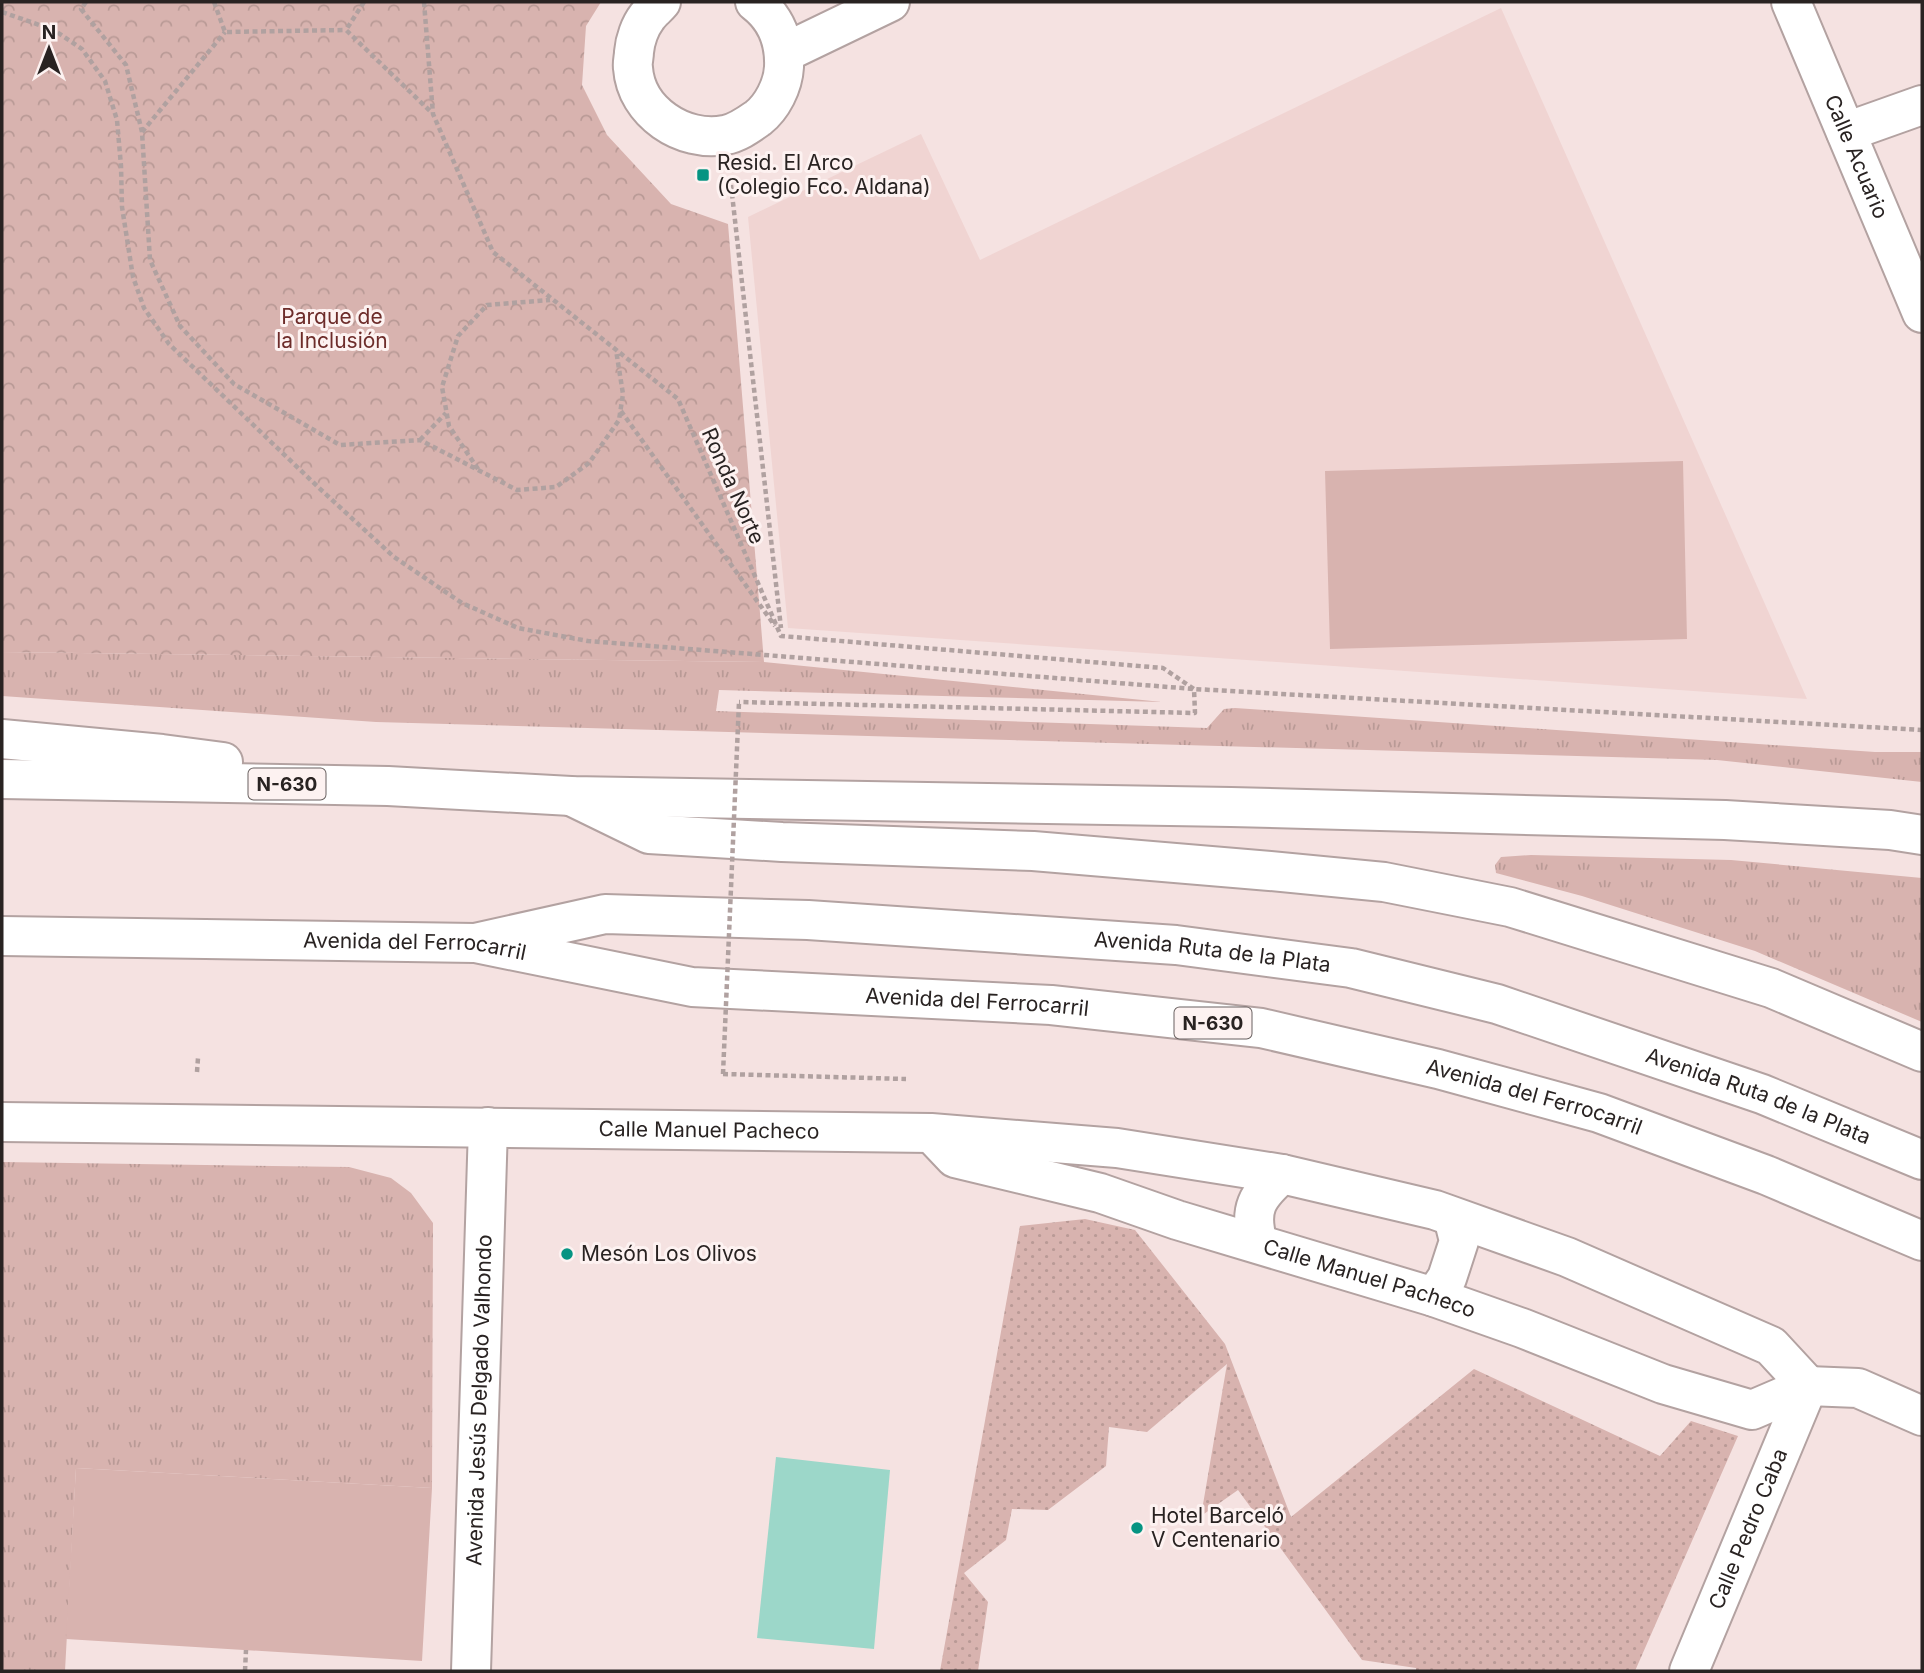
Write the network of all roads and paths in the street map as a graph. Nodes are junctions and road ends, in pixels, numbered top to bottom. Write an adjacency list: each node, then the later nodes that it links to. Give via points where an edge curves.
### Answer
1 (86, 2): 15 (path, via 82,9 127,65)
2 (215, 2): 11 (path)
3 (364, 2): 10 (path)
4 (424, 2): 14 (path, Ronda Norte)
5 (662, 2): 17 (main road, via 646,18 635,42 633,68 640,93 654,114 676,129 700,136)
6 (755, 2): 12 (main road, via 773,21)
7 (890, 2): 12 (main road)
8 (1791, 2): 16 (main road, Calle Acuario)
9 (2, 12): 26 (path, via 54,30 82,49 106,81 117,120 122,207 133,277 145,308 169,344 394,557 462,603 518,628 588,641)
10 (345, 30): 11 (path); 14 (path)
11 (225, 32): 15 (path)
12 (784, 53): 17 (main road, via 784,75 764,113)
13 (1922, 105): 16 (main road)
14 (433, 114): 18 (path, Ronda Norte, via 492,252)
15 (142, 132): 23 (path, via 150,260 180,326 234,384 340,445)
16 (1846, 132): 19 (main road, Calle Acuario)
17 (726, 135): 25 (path)
18 (551, 300): 20 (path, Ronda Norte); 22 (path, via 487,306 458,337 442,387)
19 (1922, 313)
20 (615, 350): 21 (path, via 623,394); 25 (path, Ronda Norte, via 678,399)
21 (621, 410): 24 (path, via 589,463 556,487 517,490); 25 (path)
22 (447, 413): 23 (path); 24 (path, via 449,426)
23 (420, 440): 24 (path)
24 (480, 471)
25 (781, 636): 26 (path, via 1163,668)
26 (1194, 689): 27 (path); 38 (path, bridge, via 1195,713 739,702 723,1074)
27 (1922, 730)
28 (2, 739): 30 (main road, via 162,754)
29 (2, 779): 30 (main road, N-630)
30 (387, 786): 31 (main road, N-630)
31 (571, 796): 32 (main road, N-630, via 1725,820); 35 (main road, via 649,834 1033,851 1384,882 1510,906 1772,988)
32 (1922, 835)
33 (2, 936): 34 (main road, Avenida del Ferrocarril / N-630)
34 (475, 943): 42 (main road, Avenida Ruta de la Plata, via 605,914 794,920 1176,945 1351,968 1497,1004 1762,1094); 45 (main road, Avenida del Ferrocarril / N-630, via 692,987 1051,1005 1261,1028 1599,1113 1766,1175)
35 (1922, 1052)
36 (198, 1058): 37 (path)
37 (197, 1072)
38 (910, 1079)
39 (2, 1122): 40 (main road, Calle Manuel Pacheco)
40 (488, 1127): 41 (main road, Calle Manuel Pacheco); 52 (main road, Avenida Jesús Delgado Valhondo)
41 (931, 1133): 43 (main road, Calle Manuel Pacheco, via 1117,1147); 46 (main road, Calle Manuel Pacheco, via 955,1158 1100,1193)
42 (1922, 1160)
43 (1282, 1174): 44 (main road, Calle Manuel Pacheco); 46 (main road, via 1264,1190 1255,1208 1253,1227)
44 (1453, 1217): 47 (main road, via 1459,1241 1447,1278); 48 (main road, Calle Manuel Pacheco, via 1567,1257 1772,1346)
45 (1922, 1241)
46 (1258, 1243): 47 (main road, Calle Manuel Pacheco)
47 (1434, 1297): 48 (main road, Calle Manuel Pacheco, via 1663,1384 1752,1410)
48 (1808, 1386): 49 (main road, Calle Manuel Pacheco, via 1858,1388); 53 (main road, Calle Pedro Caba)
49 (1922, 1416)
50 (246, 1650): 51 (path)
51 (245, 1671)
52 (471, 1671)
53 (1689, 1671)

